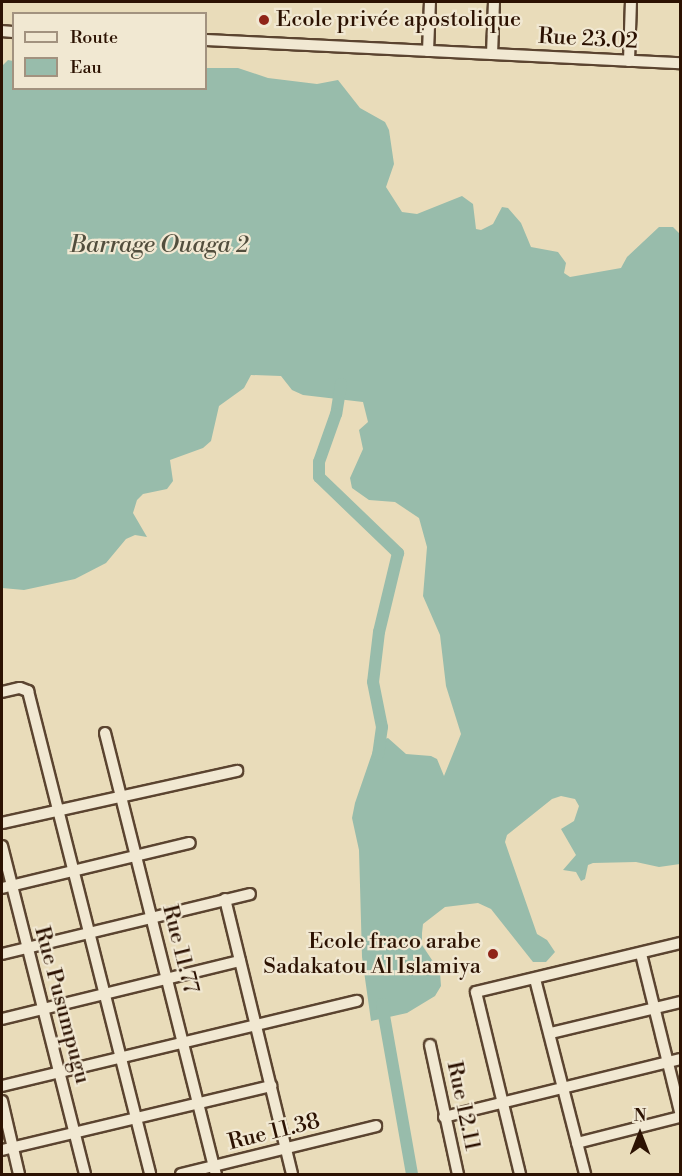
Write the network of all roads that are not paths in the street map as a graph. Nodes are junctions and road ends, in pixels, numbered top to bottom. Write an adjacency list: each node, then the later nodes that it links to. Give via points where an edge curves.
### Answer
1 (430, 2): 5 (street)
2 (495, 2): 6 (street)
3 (631, 2): 7 (street)
4 (207, 40): 5 (street, Rue 23.02)
5 (428, 51): 6 (street, Rue 23.02)
6 (492, 54): 7 (street, Rue 23.02)
7 (629, 61): 8 (street, Rue 23.02)
8 (681, 63)
9 (2, 692): 13 (street, via 24,688 28,691)
10 (105, 733): 12 (street, Rue 11.77)
11 (237, 771): 12 (street)
12 (121, 795): 13 (street); 17 (street, Rue 11.77)
13 (58, 810): 14 (street); 18 (street)
14 (2, 823)
15 (190, 843): 17 (street)
16 (2, 846): 19 (street, Rue Pusumpugu)
17 (136, 855): 18 (street); 22 (street, Rue 11.77)
18 (73, 871): 19 (street); 23 (street)
19 (6, 887): 25 (street, Rue Pusumpugu)
20 (250, 894): 21 (street)
21 (225, 899): 22 (street); 28 (street)
22 (152, 916): 23 (street); 29 (street, Rue 11.77)
23 (90, 932): 25 (street); 31 (street)
24 (681, 943): 27 (street)
25 (27, 948): 26 (street); 35 (street, Rue Pusumpugu)
26 (2, 954)
27 (641, 954): 30 (street); 34 (street)
28 (240, 961): 29 (street); 37 (street)
29 (167, 979): 31 (street); 39 (street, Rue 11.77)
30 (535, 980): 38 (street); 49 (street, via 476,994)
31 (105, 994): 35 (street); 41 (street)
32 (357, 1001): 37 (street)
33 (681, 1002): 34 (street)
34 (655, 1008): 38 (street); 43 (street)
35 (45, 1009): 36 (street); 44 (street, Rue Pusumpugu)
36 (2, 1019)
37 (256, 1023): 39 (street); 46 (street)
38 (551, 1033): 47 (street)
39 (182, 1040): 41 (street); 50 (street, Rue 11.77)
40 (430, 1045): 52 (street, Rue 12.11)
41 (121, 1056): 44 (street); 54 (street)
42 (681, 1059): 43 (street)
43 (668, 1062): 47 (street); 51 (street)
44 (60, 1070): 45 (street); 56 (street, Rue Pusumpugu)
45 (2, 1086)
46 (271, 1086): 50 (street); 59 (street)
47 (563, 1088): 49 (street); 57 (street)
48 (2, 1101): 58 (street)
49 (502, 1103): 52 (street); 67 (street)
50 (198, 1104): 54 (street); 60 (street, Rue 11.77)
51 (681, 1112)
52 (444, 1117): 66 (street, Rue 12.11)
53 (681, 1117): 57 (street)
54 (136, 1118): 56 (street); 63 (street)
55 (376, 1126): 59 (street, Rue 11.38)
56 (75, 1133): 58 (street); 62 (street, Rue Pusumpugu)
57 (577, 1143): 68 (street)
58 (7, 1148): 61 (street)
59 (285, 1149): 60 (street, Rue 11.38); 65 (street)
60 (215, 1170): 64 (street, Rue 11.38)
61 (19, 1174)
62 (85, 1174)
63 (150, 1174)
64 (181, 1174)
65 (292, 1174)
66 (458, 1174)
67 (520, 1174)
68 (585, 1174)

